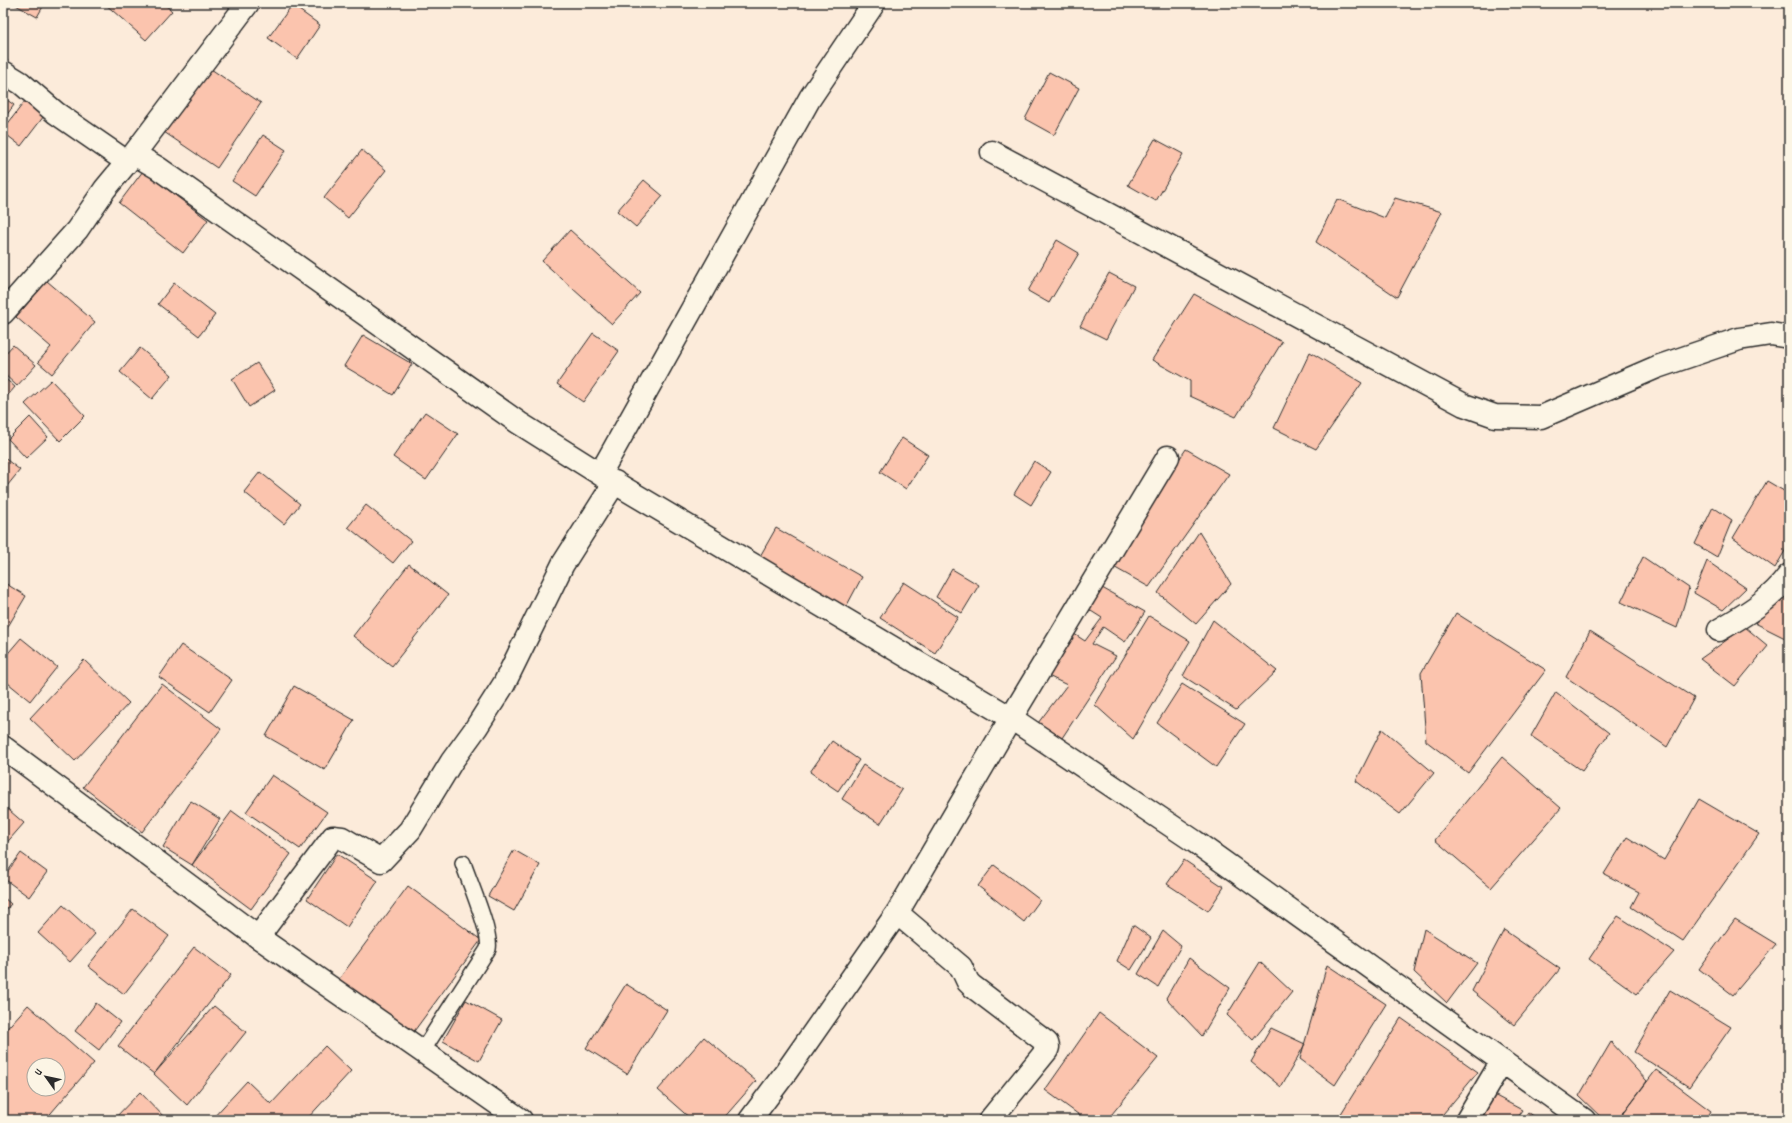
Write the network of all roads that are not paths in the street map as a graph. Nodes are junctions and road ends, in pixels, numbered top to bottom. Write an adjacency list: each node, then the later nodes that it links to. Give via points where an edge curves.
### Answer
1 (248, 3): 5 (street)
2 (874, 3): 9 (street, via 810,98)
3 (3, 72): 5 (street, via 21,83 56,113)
4 (992, 152): 7 (street, via 1464,405 1495,416 1541,417 1657,367 1739,339 1771,334)
5 (131, 158): 6 (street, via 105,189 77,230); 9 (street, via 158,168 519,423)
6 (3, 313)
7 (1789, 337)
8 (1168, 457): 12 (street)
9 (608, 478): 12 (street); 16 (street, via 504,684 410,830 380,861 342,838 333,837)
10 (1789, 575): 11 (street, via 1755,610)
11 (1719, 630)
12 (1011, 718): 15 (street); 18 (street, via 1194,841)
13 (3, 747): 16 (street)
14 (463, 863): 17 (lane, via 485,925 489,945)
15 (897, 913): 20 (street); 21 (street, via 961,967 972,986 1043,1039 1048,1046)
16 (258, 937): 17 (street)
17 (423, 1050): 19 (street)
18 (1502, 1061): 22 (street); 23 (street)
19 (522, 1120)
20 (750, 1120)
21 (990, 1120)
22 (1467, 1120)
23 (1584, 1120)

